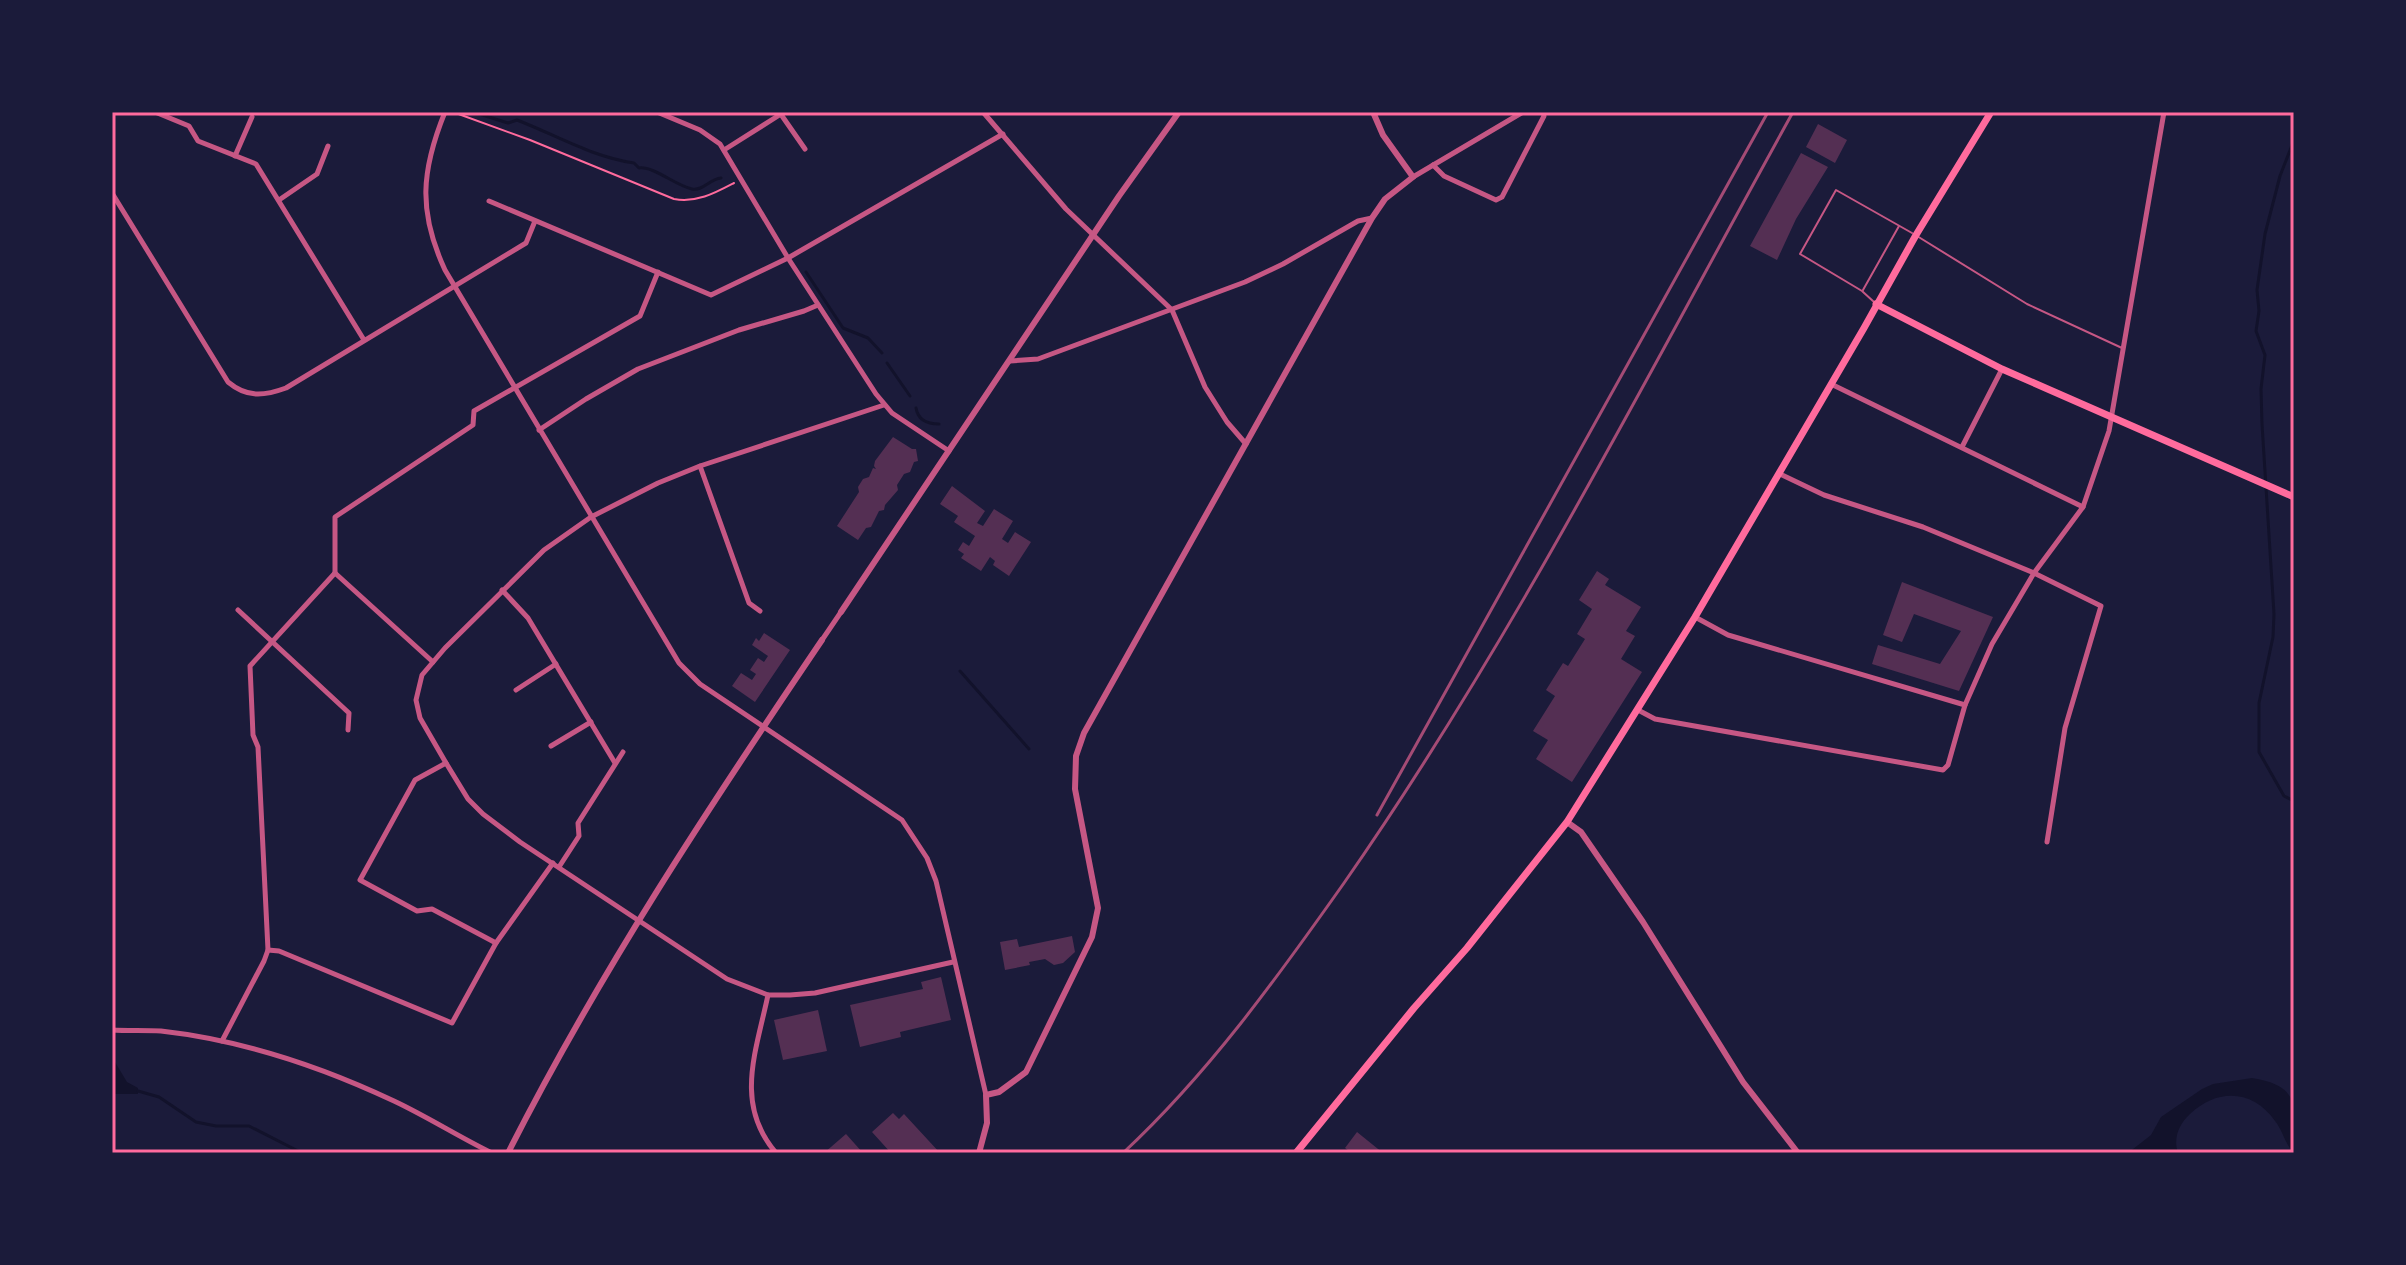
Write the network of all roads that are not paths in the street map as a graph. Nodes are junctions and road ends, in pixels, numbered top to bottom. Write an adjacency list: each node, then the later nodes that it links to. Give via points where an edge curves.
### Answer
1 (155, 112): 14 (street)
2 (174, 112): 14 (street)
3 (445, 112): 32 (street, via 429,159 425,204 435,247)
4 (657, 112): 18 (street, via 700,130)
5 (983, 112): 15 (street)
6 (1179, 112): 28 (street)
7 (1373, 112): 21 (street)
8 (1523, 112): 20 (street)
9 (1543, 112): 20 (street, via 1496,200 1444,176)
10 (1991, 112): 29 (main road)
11 (2164, 112): 38 (street)
12 (780, 113): 17 (street); 18 (street)
13 (252, 117): 19 (street)
14 (171, 119): 19 (street, via 189,126 198,141)
15 (1003, 134): 28 (street); 30 (street)
16 (328, 146): 23 (street, via 317,174)
17 (805, 149)
18 (724, 150): 30 (street)
19 (235, 156): 23 (street, via 256,164)
20 (1433, 165): 21 (street)
21 (1413, 177): 25 (street, via 1385,199)
22 (112, 193): 37 (street, via 228,382 239,391 259,395 286,388)
23 (279, 200): 37 (street)
24 (489, 201): 26 (street)
25 (1372, 218): 36 (street, via 1245,282); 46 (street)
26 (535, 221): 31 (street); 32 (street, via 526,243)
27 (1900, 225): 29 (lane); 33 (lane); 33 (lane, via 1836,190 1800,254)
28 (1093, 235): 36 (street); 39 (street)
29 (1916, 235): 34 (main road); 38 (lane, via 2027,304)
30 (788, 258): 31 (street, via 711,295); 35 (street)
31 (658, 272): 42 (street, via 640,316)
32 (455, 286): 37 (street); 42 (street)
33 (1862, 291): 34 (lane)
34 (1876, 304): 40 (main road); 41 (main road)
35 (818, 305): 43 (street); 45 (street, via 650,364)
36 (1172, 310): 39 (street, via 1038,359); 46 (street, via 1205,387)
37 (364, 340)
38 (2123, 349): 44 (street)
39 (1010, 361): 48 (street)
40 (2002, 369): 44 (main road); 47 (street)
41 (1831, 384): 47 (street); 50 (main road)
42 (514, 387): 45 (street); 54 (street, via 474,411 473,425 335,517)
43 (884, 405): 48 (street); 49 (street)
44 (2111, 417): 51 (main road); 52 (street)
45 (539, 430): 53 (street)
46 (1246, 445): 85 (street, via 1084,733 1076,756 1075,789 1097,920 1026,1072)
47 (1962, 447): 52 (street)
48 (949, 451): 59 (street)
49 (700, 466): 53 (street); 58 (street, via 749,603)
50 (1780, 474): 55 (street); 60 (main road)
51 (2294, 497)
52 (2083, 507): 55 (street)
53 (591, 517): 56 (street, via 544,550); 69 (street, via 679,663 700,684)
54 (335, 573): 62 (street); 63 (street)
55 (2034, 573): 66 (street, via 1992,644); 76 (street, via 2101,606 2065,728)
56 (502, 590): 63 (street); 64 (street, via 528,618)
57 (238, 610): 62 (street)
58 (760, 611)
59 (841, 612): 61 (street)
60 (1695, 617): 66 (street, via 1728,635); 67 (main road)
61 (822, 640): 69 (street)
62 (272, 642): 70 (street, via 349,713); 80 (street, via 250,666)
63 (433, 662): 73 (street, via 422,675 416,700 420,718)
64 (556, 664): 65 (street); 68 (street)
65 (516, 690)
66 (1965, 705): 67 (street, via 1943,770 1655,719)
67 (1638, 710): 75 (main road)
68 (591, 722): 71 (street); 74 (street)
69 (763, 726): 78 (street); 81 (street, via 902,820 936,881)
70 (348, 730)
71 (551, 746)
72 (623, 752): 74 (street)
73 (446, 763): 77 (street, via 483,814); 79 (street, via 415,780 360,880 417,911 432,909)
74 (615, 763): 77 (street, via 578,823 579,836)
75 (1567, 822): 90 (main road); 91 (street, via 1581,832 1743,1082)
76 (2047, 842)
77 (556, 865): 78 (street); 79 (street)
78 (637, 920): 82 (street, via 727,979); 87 (street)
79 (496, 943): 80 (street, via 452,1023)
80 (268, 950): 84 (street)
81 (953, 962): 82 (street, via 815,993); 85 (street)
82 (768, 995): 88 (street, via 750,1090 757,1125)
83 (112, 1030): 84 (street)
84 (222, 1041): 86 (street, via 392,1100)
85 (986, 1095): 89 (street, via 987,1123)
86 (492, 1153)
87 (508, 1153)
88 (776, 1153)
89 (979, 1153)
90 (1296, 1153)
91 (1798, 1153)

